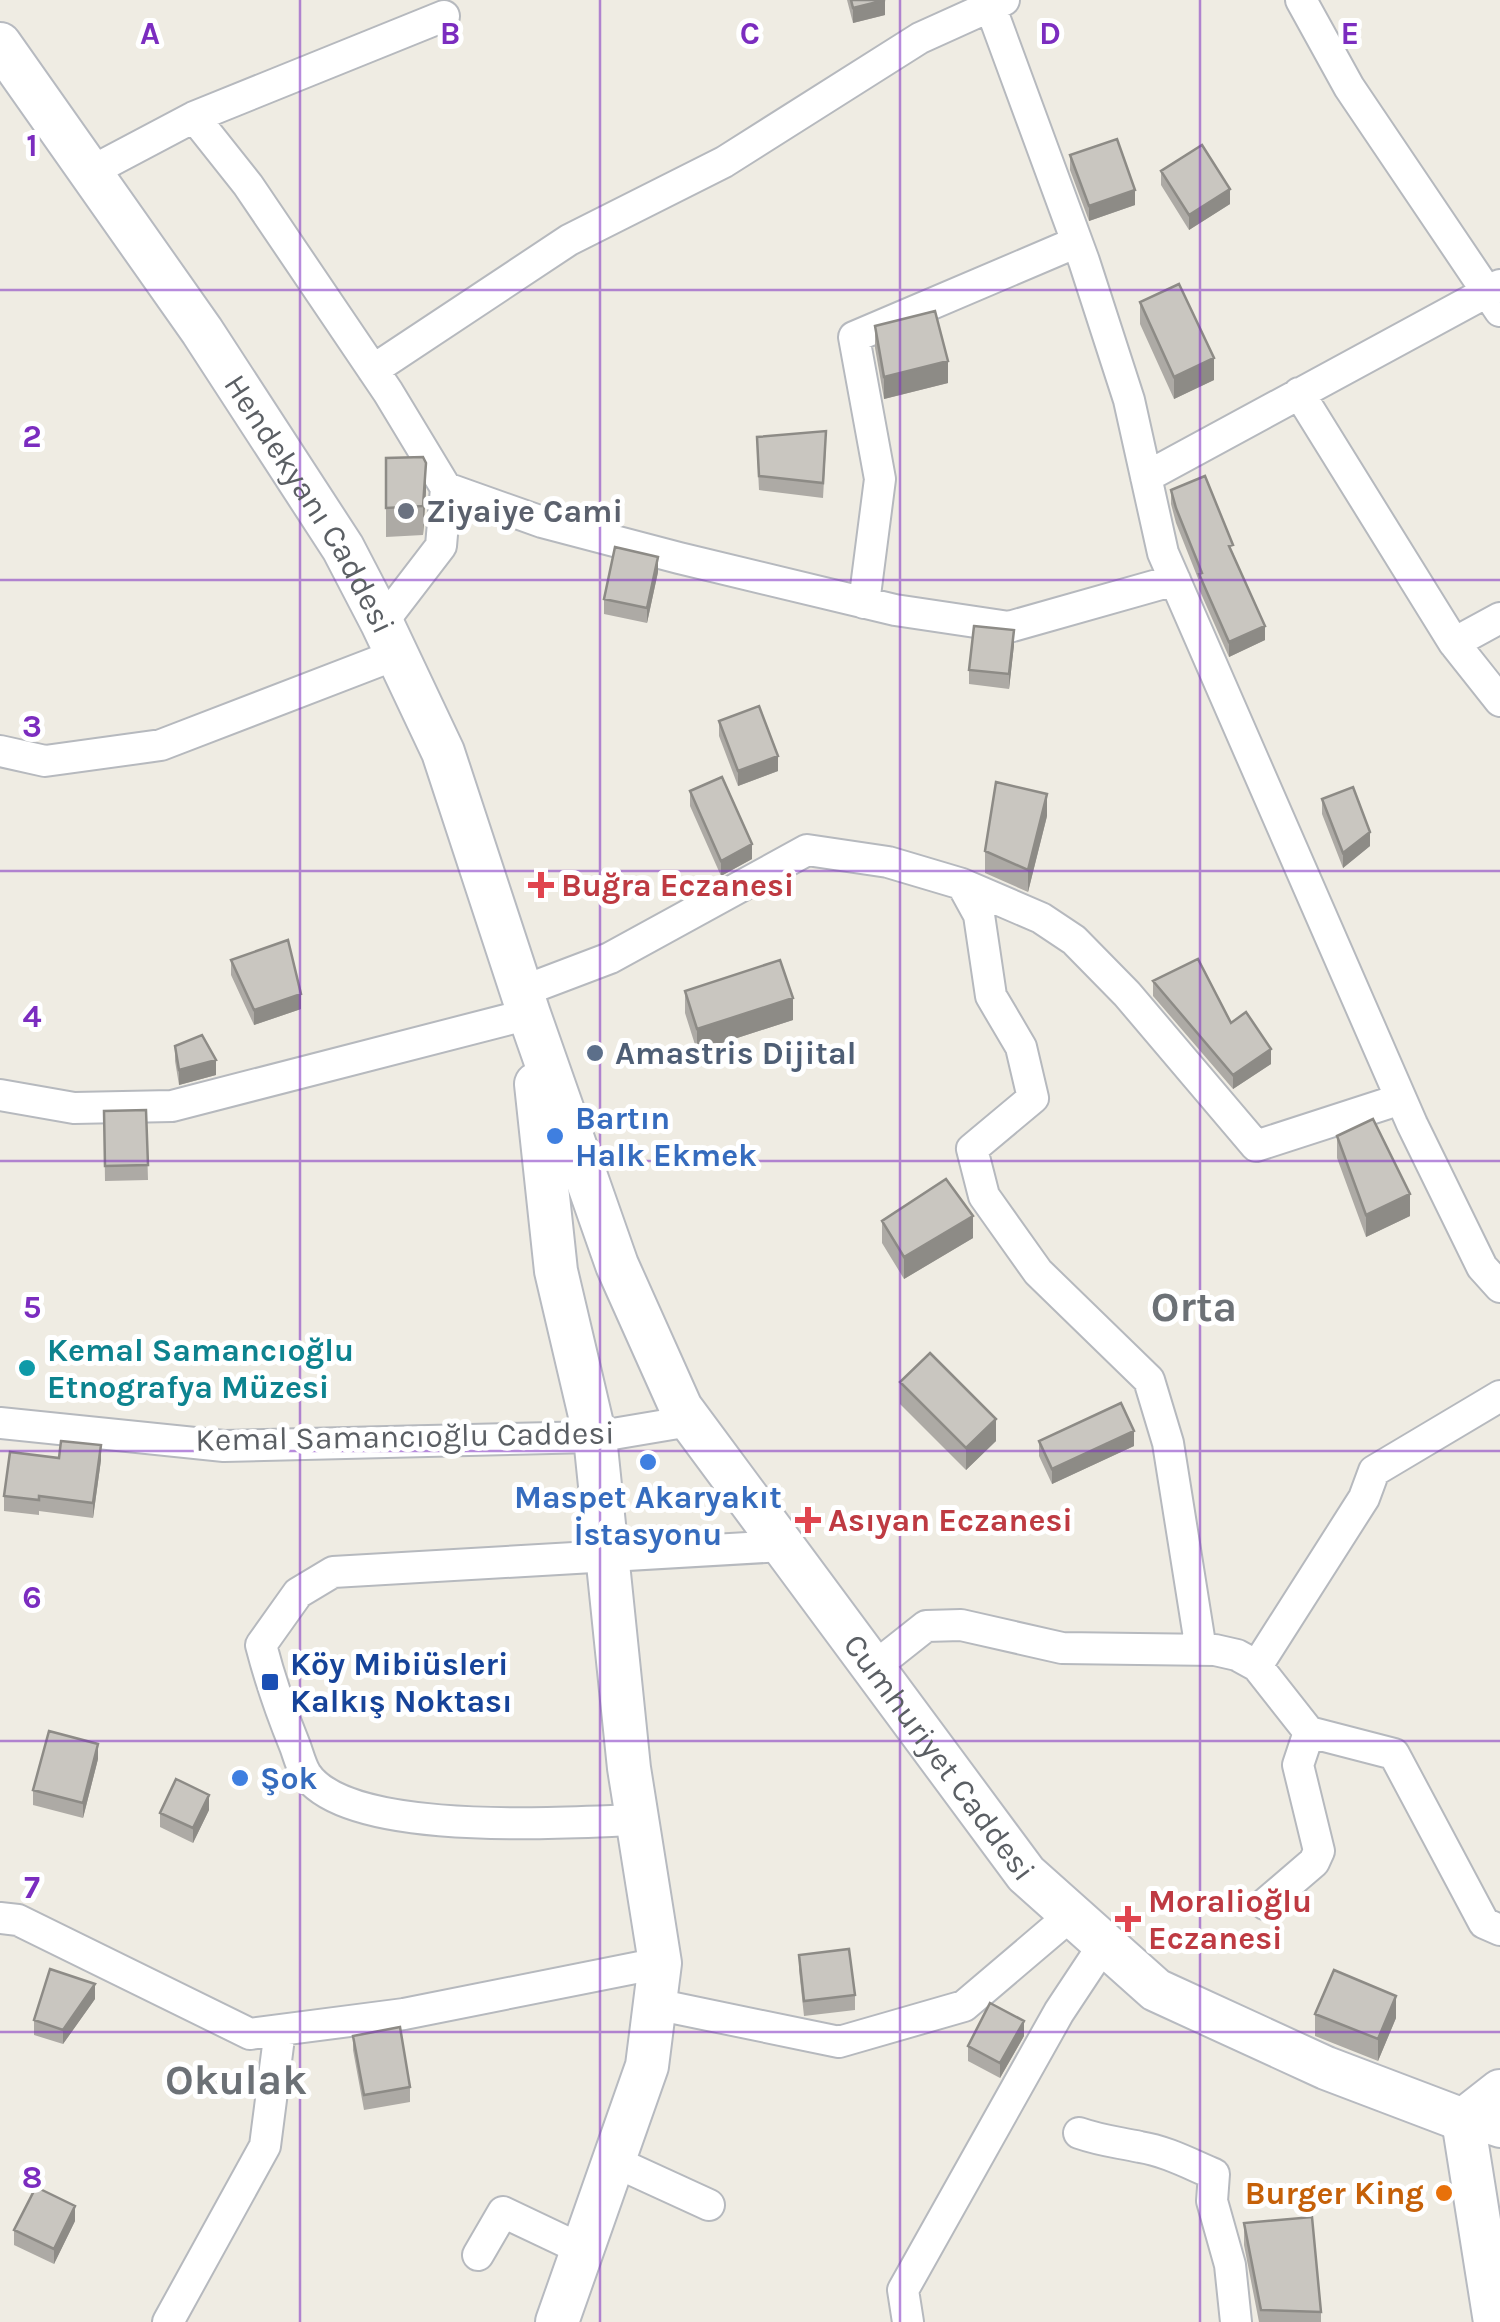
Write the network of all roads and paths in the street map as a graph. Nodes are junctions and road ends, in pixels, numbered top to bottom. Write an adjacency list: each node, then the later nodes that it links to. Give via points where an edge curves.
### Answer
1 (1301, 0): 8 (street, via 1349,87)
2 (994, 2): 7 (street); 9 (street, via 920,38 724,162 569,240)
3 (444, 16): 5 (street)
4 (0, 44): 6 (main road, Hendekyanı Caddesi)
5 (194, 117): 6 (street); 9 (street)
6 (90, 172): 16 (main road, Hendekyanı Caddesi, via 343,548)
7 (1077, 242): 11 (street, via 1129,400); 14 (street, via 854,338 880,479)
8 (1495, 296): 10 (street)
9 (373, 370): 12 (street)
10 (1299, 393): 11 (street); 17 (street)
11 (1146, 476): 13 (street)
12 (446, 488): 14 (street, via 542,522); 16 (street, via 441,546)
13 (1175, 580): 14 (street, via 1009,627); 23 (street)
14 (864, 603)
15 (1500, 618): 17 (street)
16 (388, 639): 19 (street, via 161,745 45,761); 21 (main road, Hendekyanı Caddesi, via 442,752)
17 (1454, 644): 18 (street)
18 (1500, 701)
19 (0, 751)
20 (962, 884): 21 (street, via 888,862 806,850); 23 (street, via 1074,940 1256,1146); 31 (street, via 979,915 991,996 1021,1048 1033,1098 972,1149 984,1196 1038,1272 1150,1380 1168,1444)
21 (526, 1002): 22 (street, via 172,1106 74,1108); 26 (main road, Cumhuriyet Caddesi, via 618,1265); 28 (main road, via 556,1271)
22 (0, 1095)
23 (1401, 1099): 24 (street, via 1482,1267)
24 (1500, 1287)
25 (1500, 1396): 32 (street, via 1374,1471 1364,1498)
26 (690, 1421): 28 (street, Kemal Samancıoğlu Caddesi); 29 (main road, Cumhuriyet Caddesi)
27 (0, 1423): 28 (street, Kemal Samancıoğlu Caddesi, via 224,1446)
28 (595, 1437): 30 (main road)
29 (782, 1546): 30 (street); 33 (main road, Cumhuriyet Caddesi)
30 (608, 1554): 35 (main road); 35 (street, via 333,1572 298,1593 261,1644 272,1691 307,1775 332,1798 366,1810 486,1824)
31 (1200, 1650): 32 (street, via 1237,1655); 33 (street, via 1062,1648 961,1625 926,1626)
32 (1257, 1666): 34 (street)
33 (873, 1668): 37 (main road, Cumhuriyet Caddesi, via 1026,1874)
34 (1309, 1732): 36 (street, via 1298,1764 1319,1851); 39 (street, via 1394,1754 1484,1923)
35 (638, 1820): 41 (main road)
36 (1265, 1904)
37 (1071, 1915): 40 (main road, Cumhuriyet Caddesi); 41 (street, via 964,2006 839,2042)
38 (0, 1918): 42 (street, via 18,1920 250,2034)
39 (1500, 1930)
40 (1104, 1944): 44 (main road, Cumhuriyet Caddesi, via 1156,1990 1326,2068); 53 (street, via 1058,2012 903,2290)
41 (658, 1983): 42 (street); 46 (main road, via 647,2066)
42 (280, 2030): 51 (street, via 265,2146)
43 (1500, 2091): 44 (main road)
44 (1481, 2126): 49 (main road)
45 (1078, 2133): 54 (street, via 1166,2153 1214,2174 1212,2201 1230,2265)
46 (614, 2162): 47 (street); 48 (main road)
47 (710, 2205)
48 (582, 2250): 50 (street, via 503,2212); 52 (main road)
49 (1492, 2254): 55 (main road)
50 (478, 2255)
51 (168, 2322)
52 (557, 2322)
53 (908, 2322)
54 (1236, 2322)
55 (1495, 2322)

